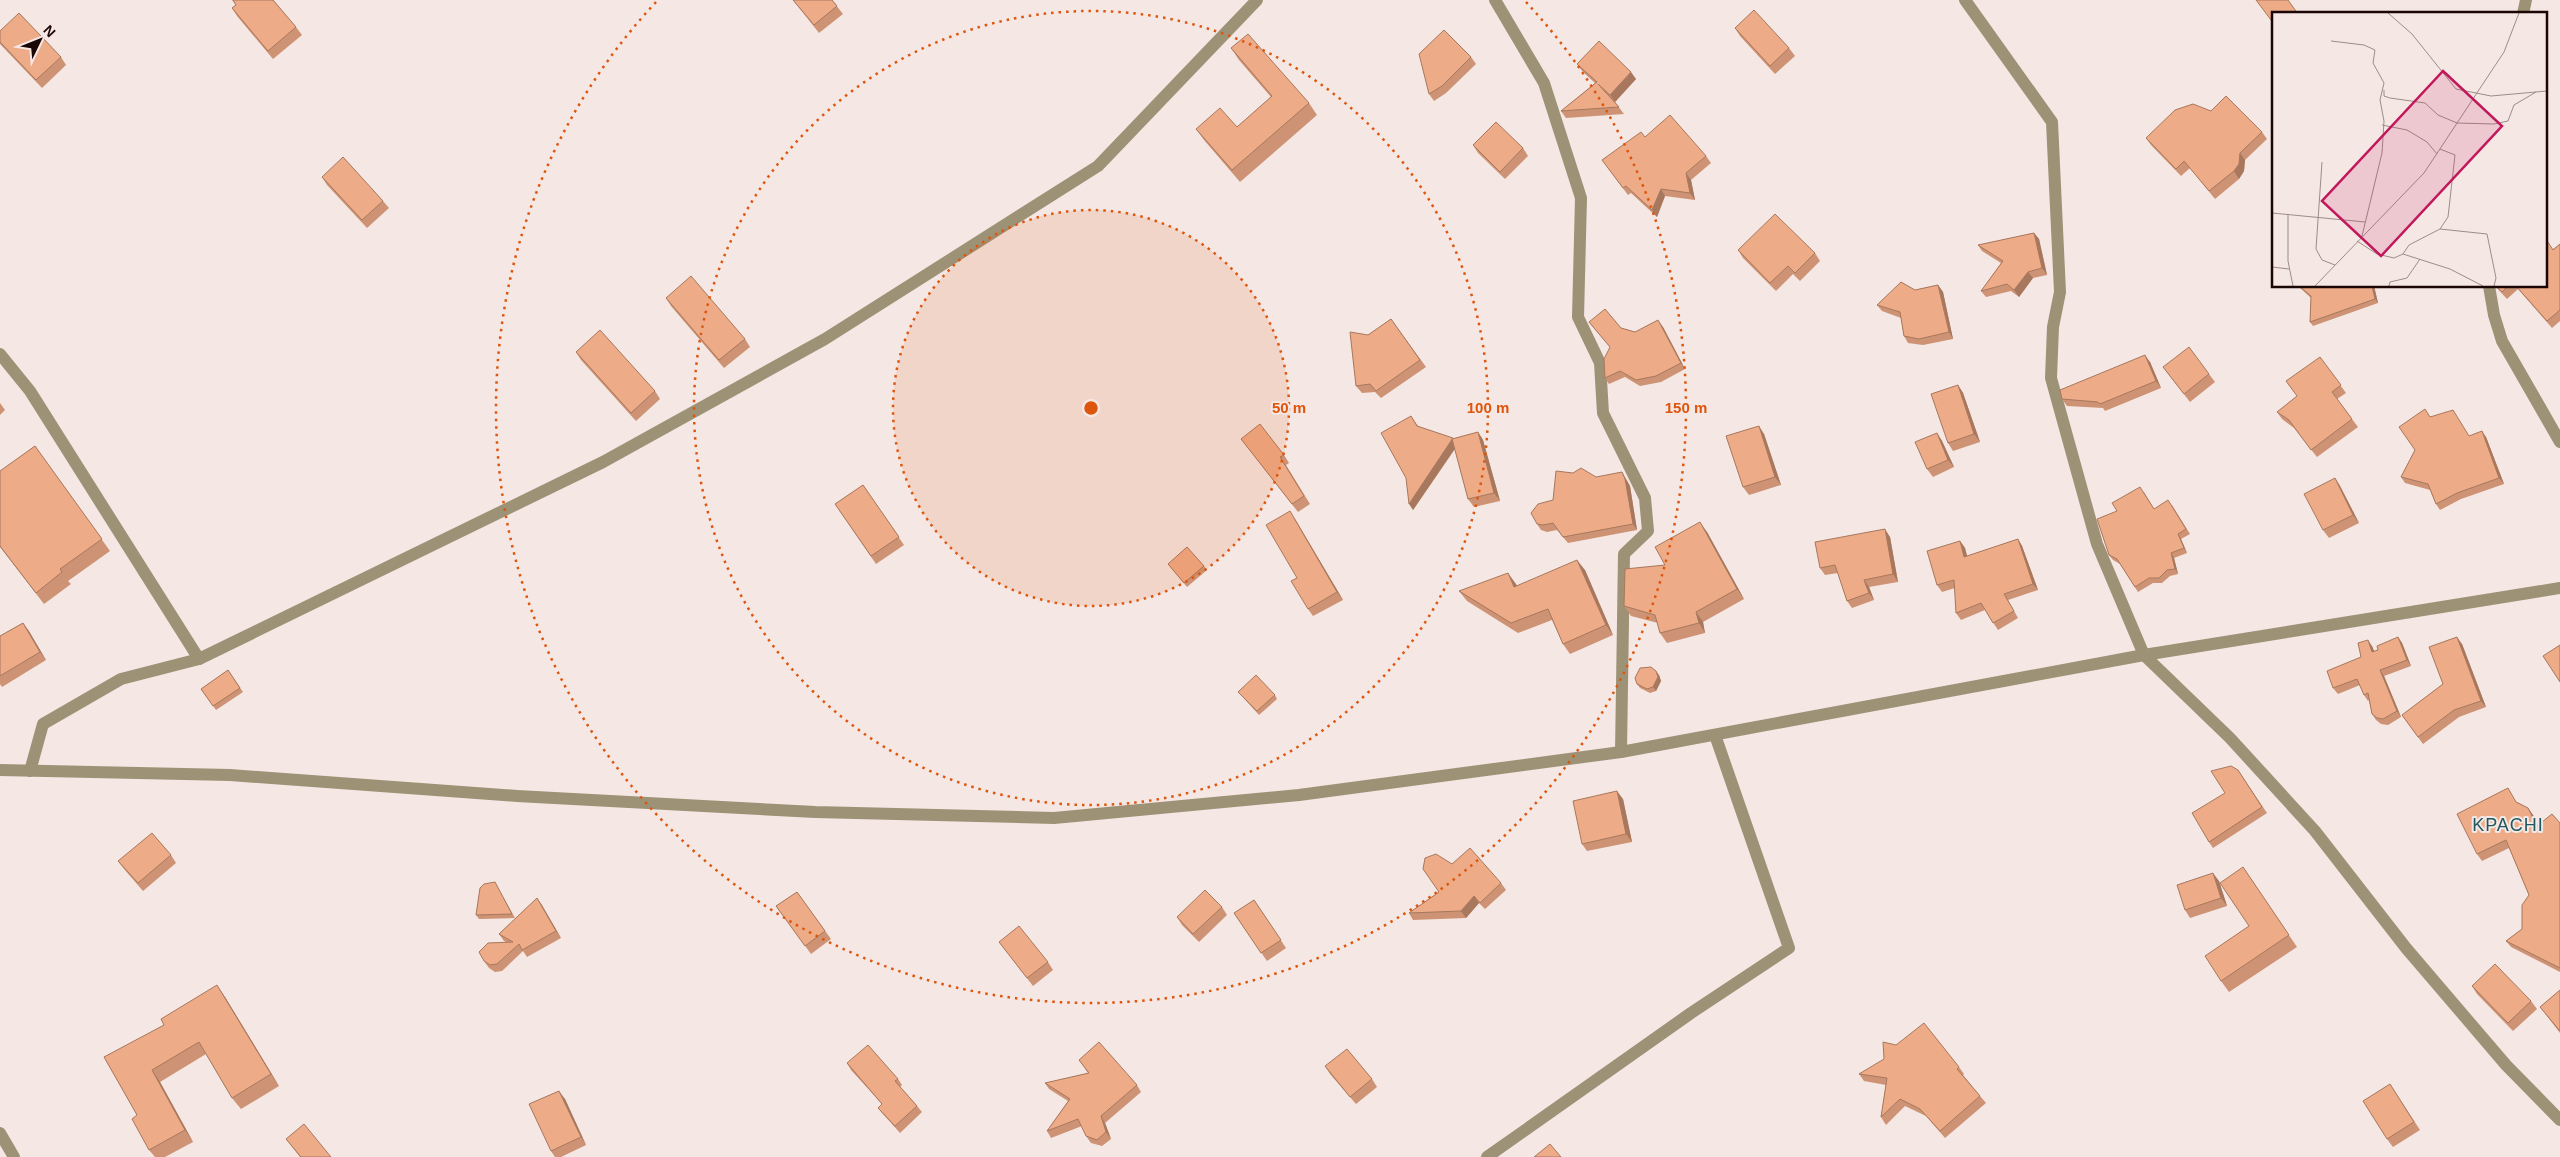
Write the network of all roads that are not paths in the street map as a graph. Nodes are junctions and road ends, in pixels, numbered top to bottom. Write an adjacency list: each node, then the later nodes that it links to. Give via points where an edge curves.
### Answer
1 (1256, 0): 9 (street, via 1098,166 825,339 603,462)
2 (1495, 0): 11 (street, via 1544,83 1581,198 1578,317 1600,363 1603,413 1645,498 1648,531 1624,554)
3 (1965, 0): 8 (street, via 2052,122 2060,284 2050,378 2097,544)
4 (2489, 288): 6 (street, via 2502,341)
5 (0, 354): 9 (street, via 30,391)
6 (2560, 442)
7 (2560, 588): 8 (street)
8 (2144, 655): 10 (street); 14 (street, via 2230,738 2315,831 2412,955 2506,1064)
9 (199, 658): 13 (street, via 121,679 43,724)
10 (1715, 734): 11 (street); 17 (street, via 1789,948 1691,1013)
11 (1621, 752): 13 (street, via 1299,795 1054,818 815,812 517,796 230,775)
12 (0, 770): 13 (street)
13 (30, 771)
14 (2560, 1120)
15 (0, 1133): 16 (street)
16 (14, 1157)
17 (1488, 1157)

